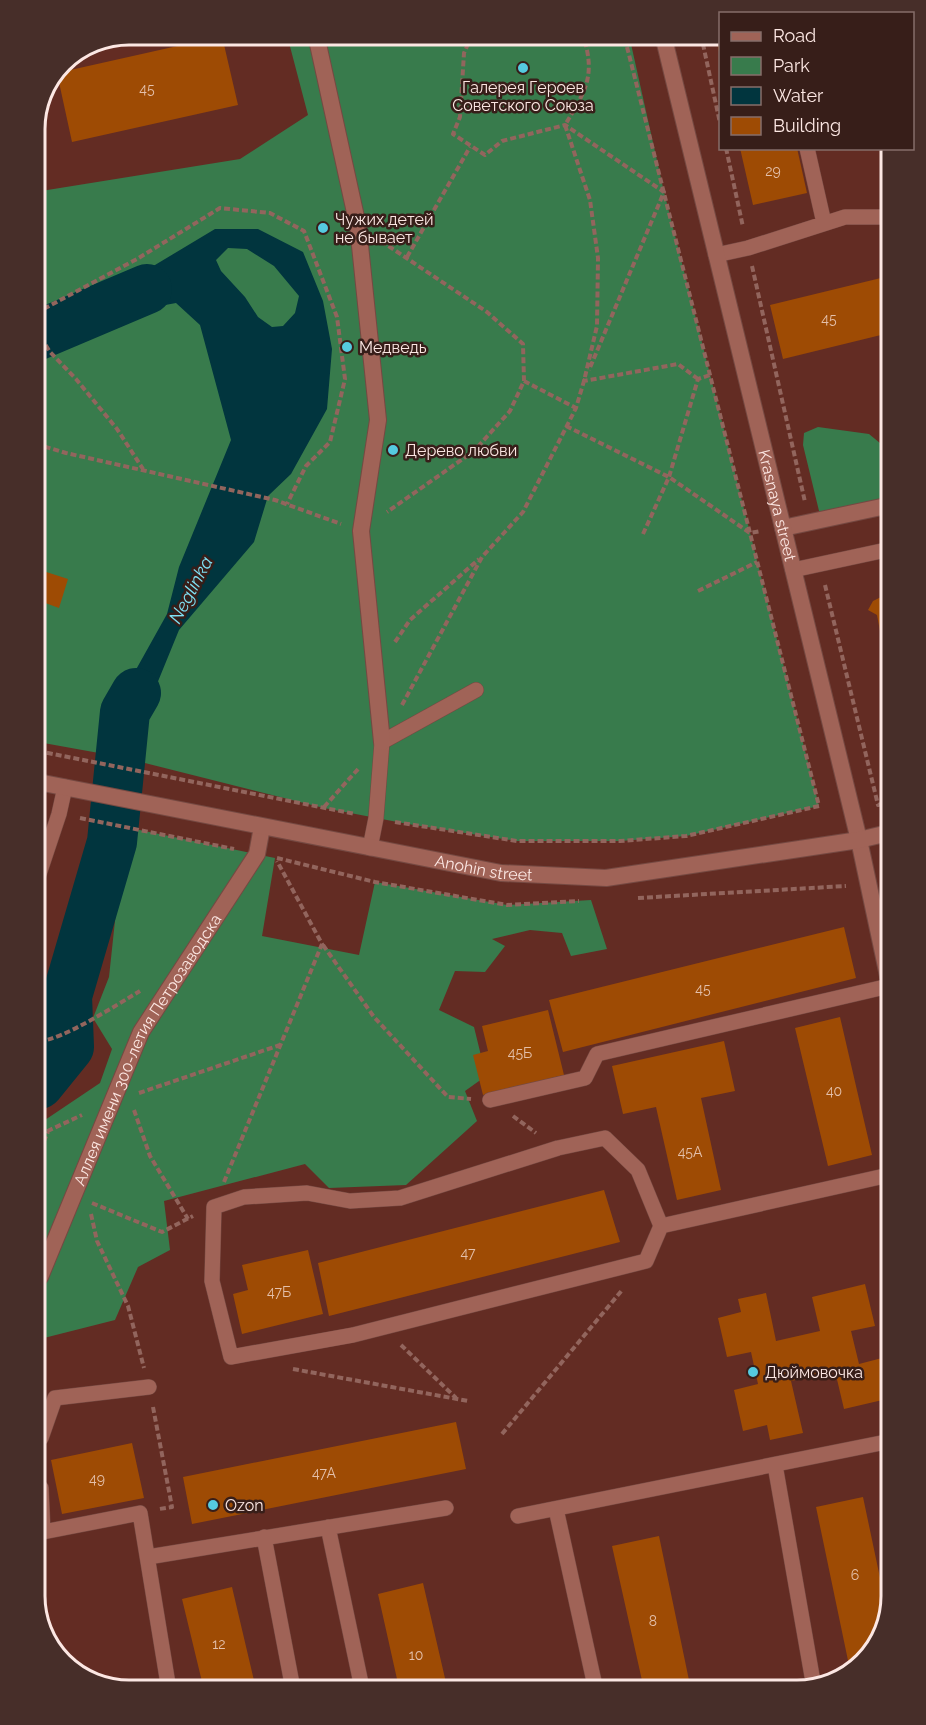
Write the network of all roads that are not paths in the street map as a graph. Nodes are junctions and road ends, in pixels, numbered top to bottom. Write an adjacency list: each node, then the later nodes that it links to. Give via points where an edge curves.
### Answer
1 (318, 45): 12 (street, via 357,226 378,420 361,531)
2 (665, 45): 6 (street, Krasnaya street)
3 (807, 150): 5 (lane)
4 (881, 217): 5 (lane, via 844,217)
5 (824, 223): 6 (lane)
6 (716, 255): 8 (street, Krasnaya street)
7 (881, 507): 8 (street)
8 (783, 528): 10 (street, Krasnaya street)
9 (881, 551): 10 (lane)
10 (793, 570): 17 (street, Krasnaya street)
11 (476, 690): 12 (lane)
12 (382, 742): 18 (lane)
13 (45, 783): 14 (street, Anohin street)
14 (65, 787): 15 (street, Anohin street); 19 (lane)
15 (262, 827): 18 (street, Anohin street); 25 (street, Аллея имени 300-летия Петрозаводска, via 257,854 141,1032)
16 (881, 835): 17 (street, Anohin street)
17 (859, 840): 18 (street, Anohin street, via 606,878 501,873); 20 (street, Krasnaya street)
18 (370, 848)
19 (45, 856)
20 (881, 944)
21 (881, 988): 22 (lane, via 597,1054 585,1078)
22 (490, 1100)
23 (881, 1177): 24 (lane)
24 (661, 1227): 24 (lane, via 646,1261 353,1335 231,1357 212,1281 214,1207 244,1197 307,1193 351,1201 400,1198 558,1148 605,1138 638,1170)
25 (45, 1265)
26 (149, 1387): 27 (lane, via 55,1398)
27 (45, 1427)
28 (881, 1443): 29 (lane)
29 (775, 1465): 31 (lane); 37 (lane)
30 (446, 1508): 33 (lane)
31 (556, 1509): 32 (lane); 41 (lane)
32 (519, 1516)
33 (328, 1527): 35 (lane); 40 (lane)
34 (45, 1531): 36 (lane, via 140,1513)
35 (264, 1537): 36 (lane); 39 (lane)
36 (148, 1557): 38 (lane)
37 (812, 1676)
38 (167, 1680)
39 (291, 1680)
40 (360, 1680)
41 (594, 1680)

